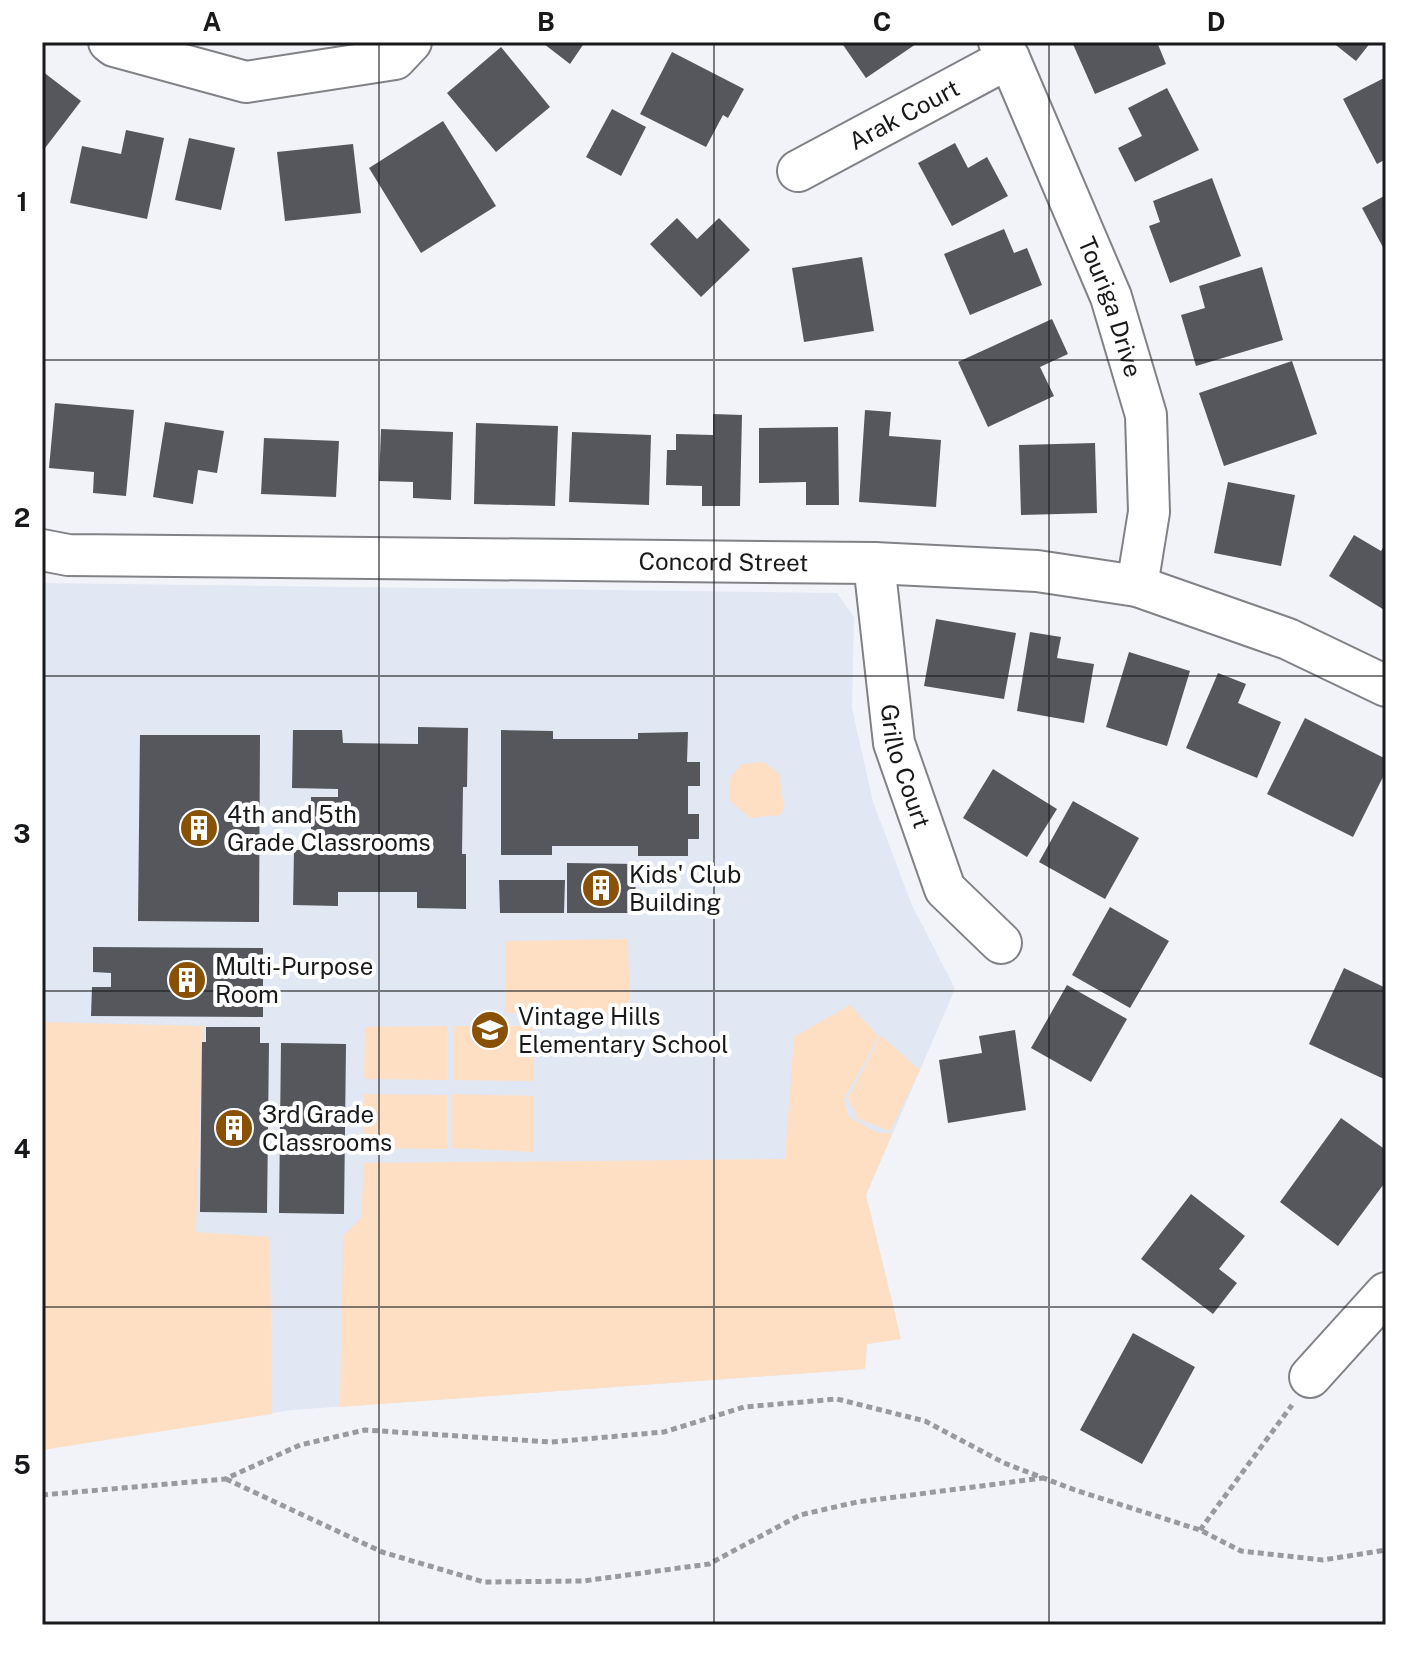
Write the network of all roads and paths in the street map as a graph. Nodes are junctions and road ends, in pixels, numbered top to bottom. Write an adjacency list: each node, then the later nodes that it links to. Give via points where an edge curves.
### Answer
1 (109, 42): 2 (street, via 246,82 395,59)
2 (411, 42)
3 (1004, 50): 4 (street, Arak Court); 7 (street, Touriga Drive, via 1111,297 1146,415 1149,512)
4 (798, 171)
5 (42, 550): 6 (street, Concord Street, via 68,555)
6 (874, 563): 7 (street, Concord Street, via 1037,571); 9 (street, Grillo Court, via 894,743 945,889)
7 (1137, 586): 8 (street, Concord Street, via 1288,639)
8 (1386, 686)
9 (1001, 943)
10 (1386, 1293): 11 (street)
11 (1310, 1377): 15 (path)
12 (1044, 1478): 13 (path, via 925,1421 837,1399 744,1407 664,1432 551,1442 365,1430 300,1445); 13 (path, via 857,1502 800,1515 709,1564 583,1581 484,1582 382,1552); 15 (path)
13 (225, 1479): 14 (path)
14 (42, 1495)
15 (1200, 1530): 16 (path, via 1241,1551 1323,1560)
16 (1386, 1550)

